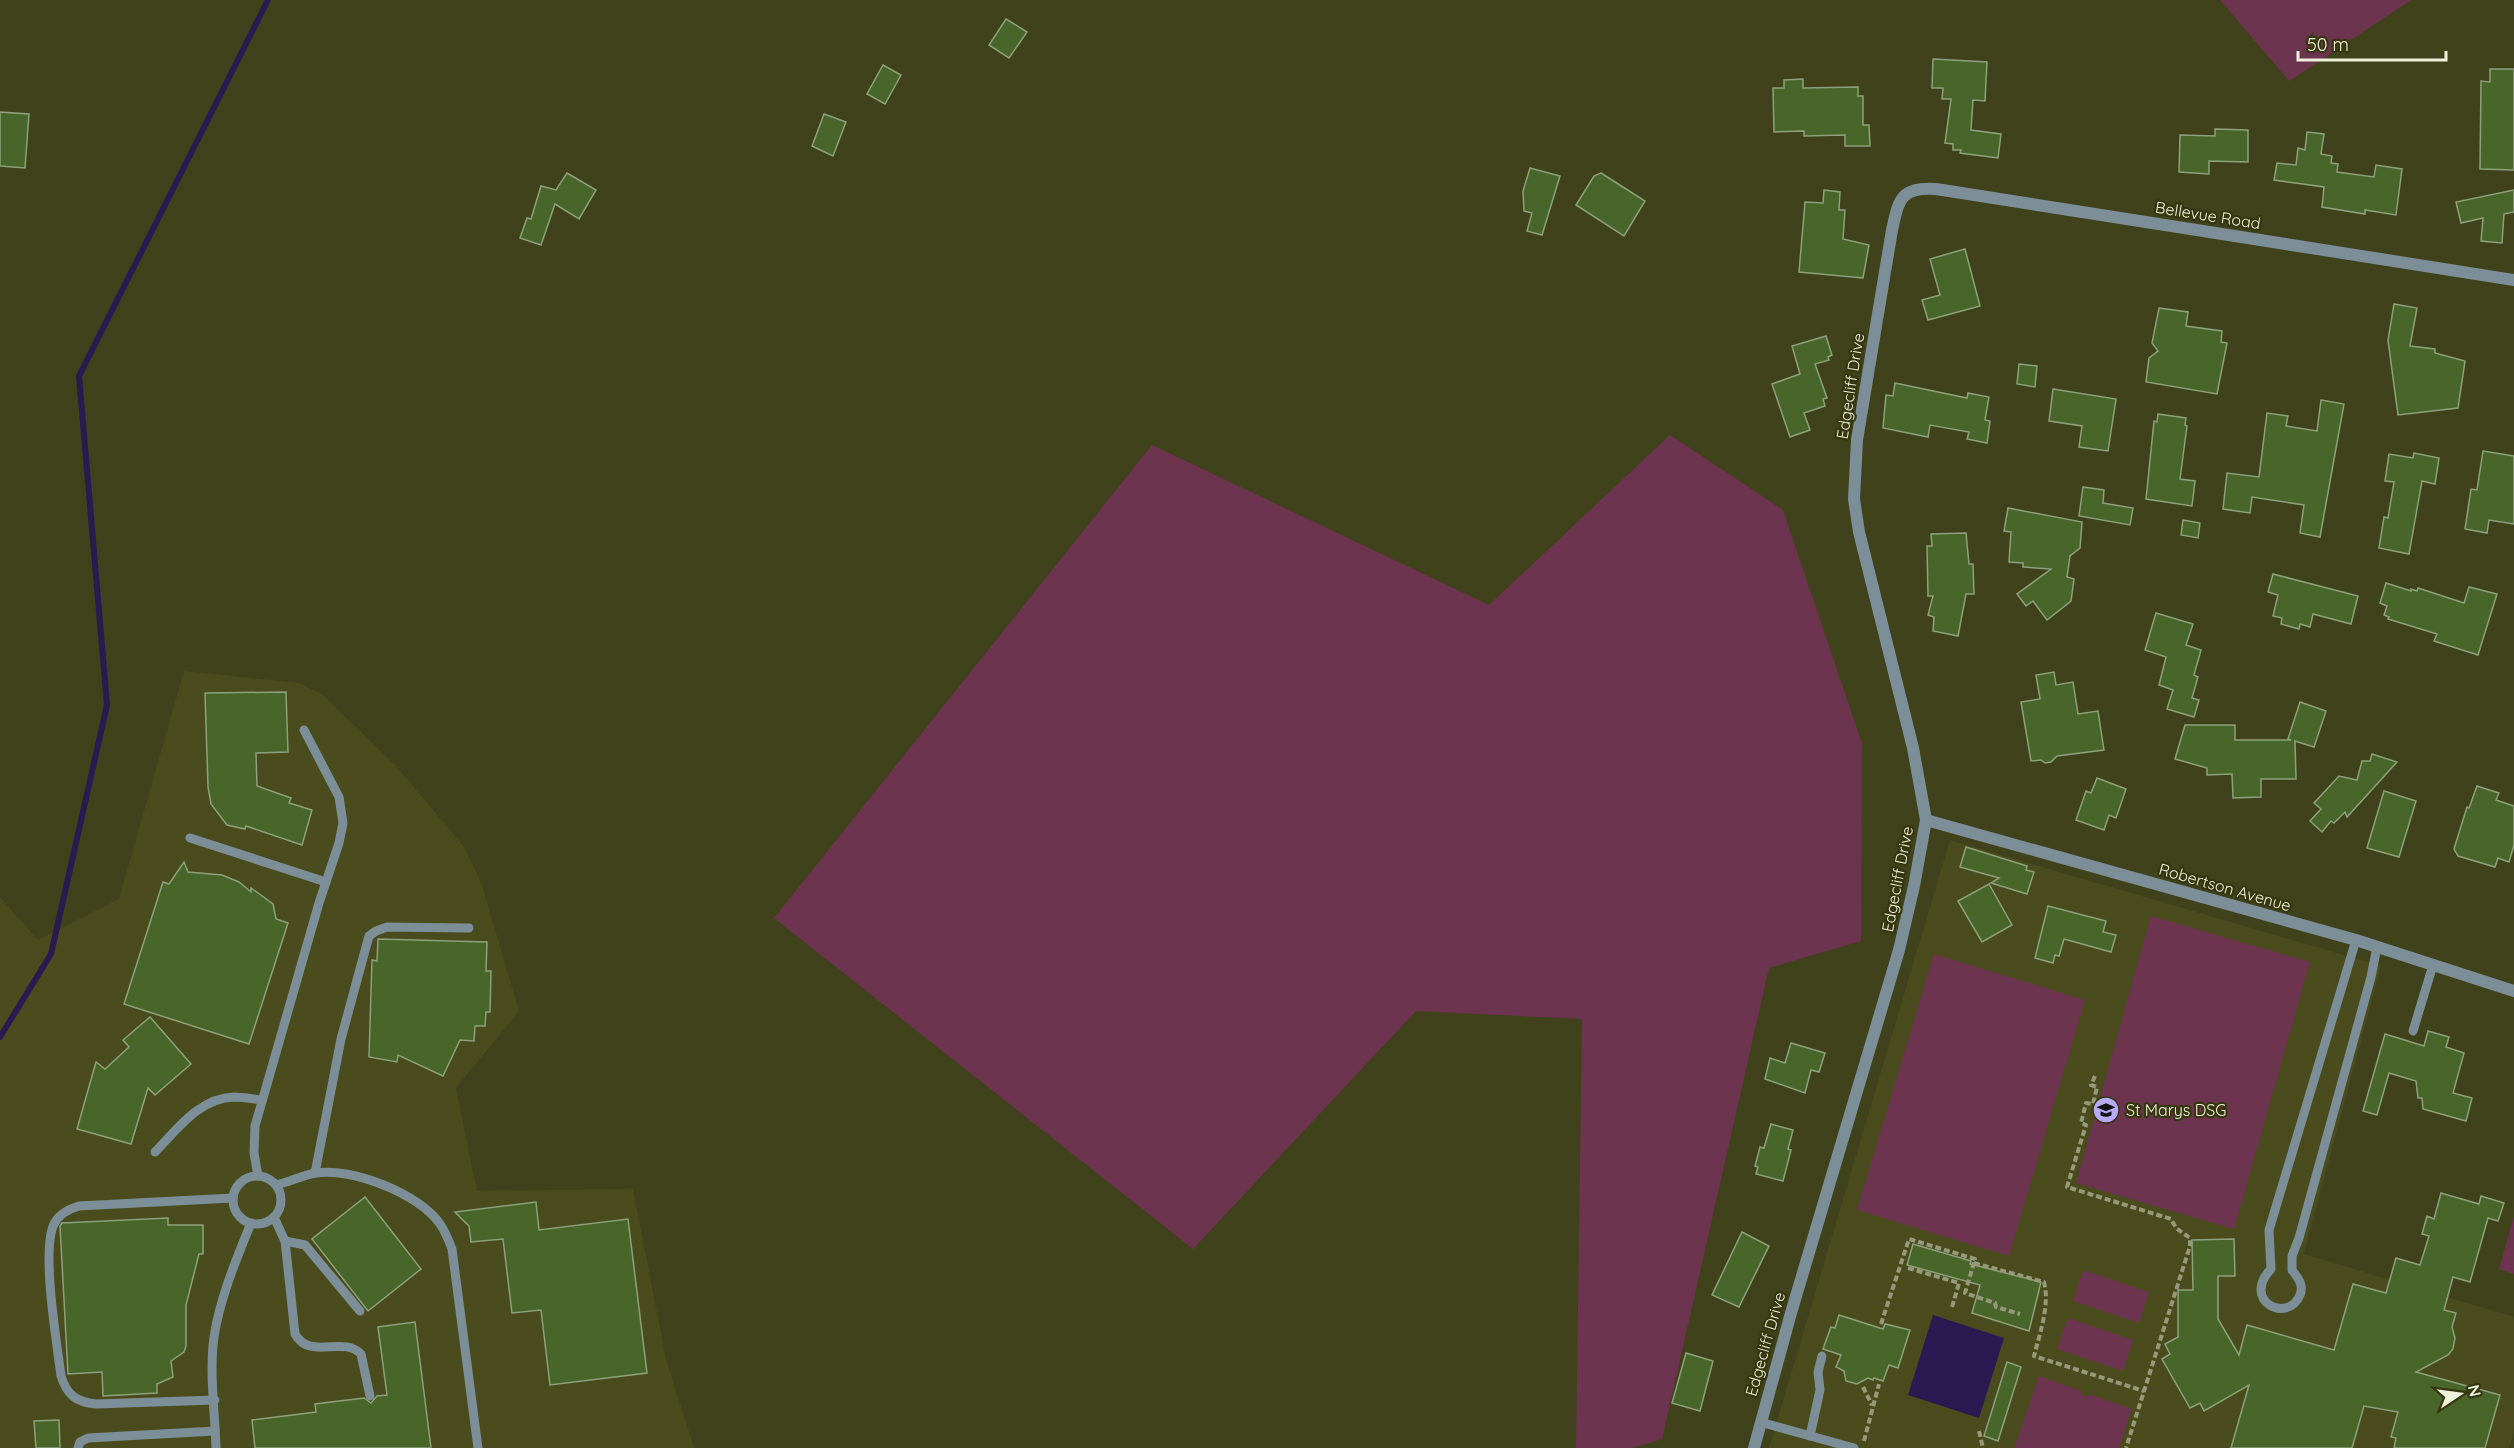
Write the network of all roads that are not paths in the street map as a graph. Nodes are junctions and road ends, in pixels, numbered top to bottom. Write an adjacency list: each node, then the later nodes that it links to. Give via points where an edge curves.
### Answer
1 (1900, 198): 2 (street, Bellevue Road, via 1918,188 1936,189); 4 (street, Edgecliff Drive, via 1857,440 1854,499 1913,748)
2 (2514, 280)
3 (304, 730): 6 (lane, via 342,809 339,843)
4 (1926, 820): 8 (street, Robertson Avenue); 26 (street, Edgecliff Drive, via 1899,950)
5 (190, 838): 6 (lane)
6 (326, 882): 13 (lane)
7 (469, 928): 15 (lane, via 387,927 369,936 341,1039)
8 (2356, 940): 9 (street, Robertson Avenue); 9 (lane, via 2270,1230 2271,1269 2261,1279 2260,1292 2275,1309 2297,1302 2301,1291 2300,1279 2292,1270 2292,1256)
9 (2377, 947): 10 (street, Robertson Avenue)
10 (2433, 965): 11 (street, Robertson Avenue); 12 (lane)
11 (2514, 991)
12 (2413, 1031)
13 (262, 1100): 14 (lane, via 234,1097 206,1105); 16 (lane, via 255,1126)
14 (155, 1152)
15 (315, 1173): 17 (lane); 31 (lane, via 353,1176 389,1187 426,1209 440,1224 452,1249)
16 (258, 1176): 17 (lane); 18 (lane, via 239,1183)
17 (276, 1185): 19 (lane, via 280,1202)
18 (232, 1198): 20 (lane, via 237,1214); 25 (lane, via 79,1206 59,1215 48,1245 61,1376 70,1395 82,1403 96,1404)
19 (274, 1216): 20 (lane, via 259,1224); 21 (lane)
20 (251, 1223): 25 (lane, via 214,1337)
21 (285, 1241): 22 (lane, via 300,1242 311,1250); 24 (lane, via 295,1334 313,1348 347,1348 361,1354)
22 (360, 1311)
23 (1822, 1356): 28 (lane, via 1818,1372 1820,1390)
24 (370, 1396)
25 (214, 1400): 27 (lane)
26 (1760, 1422): 28 (lane); 32 (street, Edgecliff Drive)
27 (215, 1431): 29 (lane, via 88,1438); 30 (lane)
28 (1810, 1436): 33 (lane)
29 (78, 1448)
30 (216, 1448)
31 (477, 1448)
32 (1754, 1448)
33 (1854, 1448)

